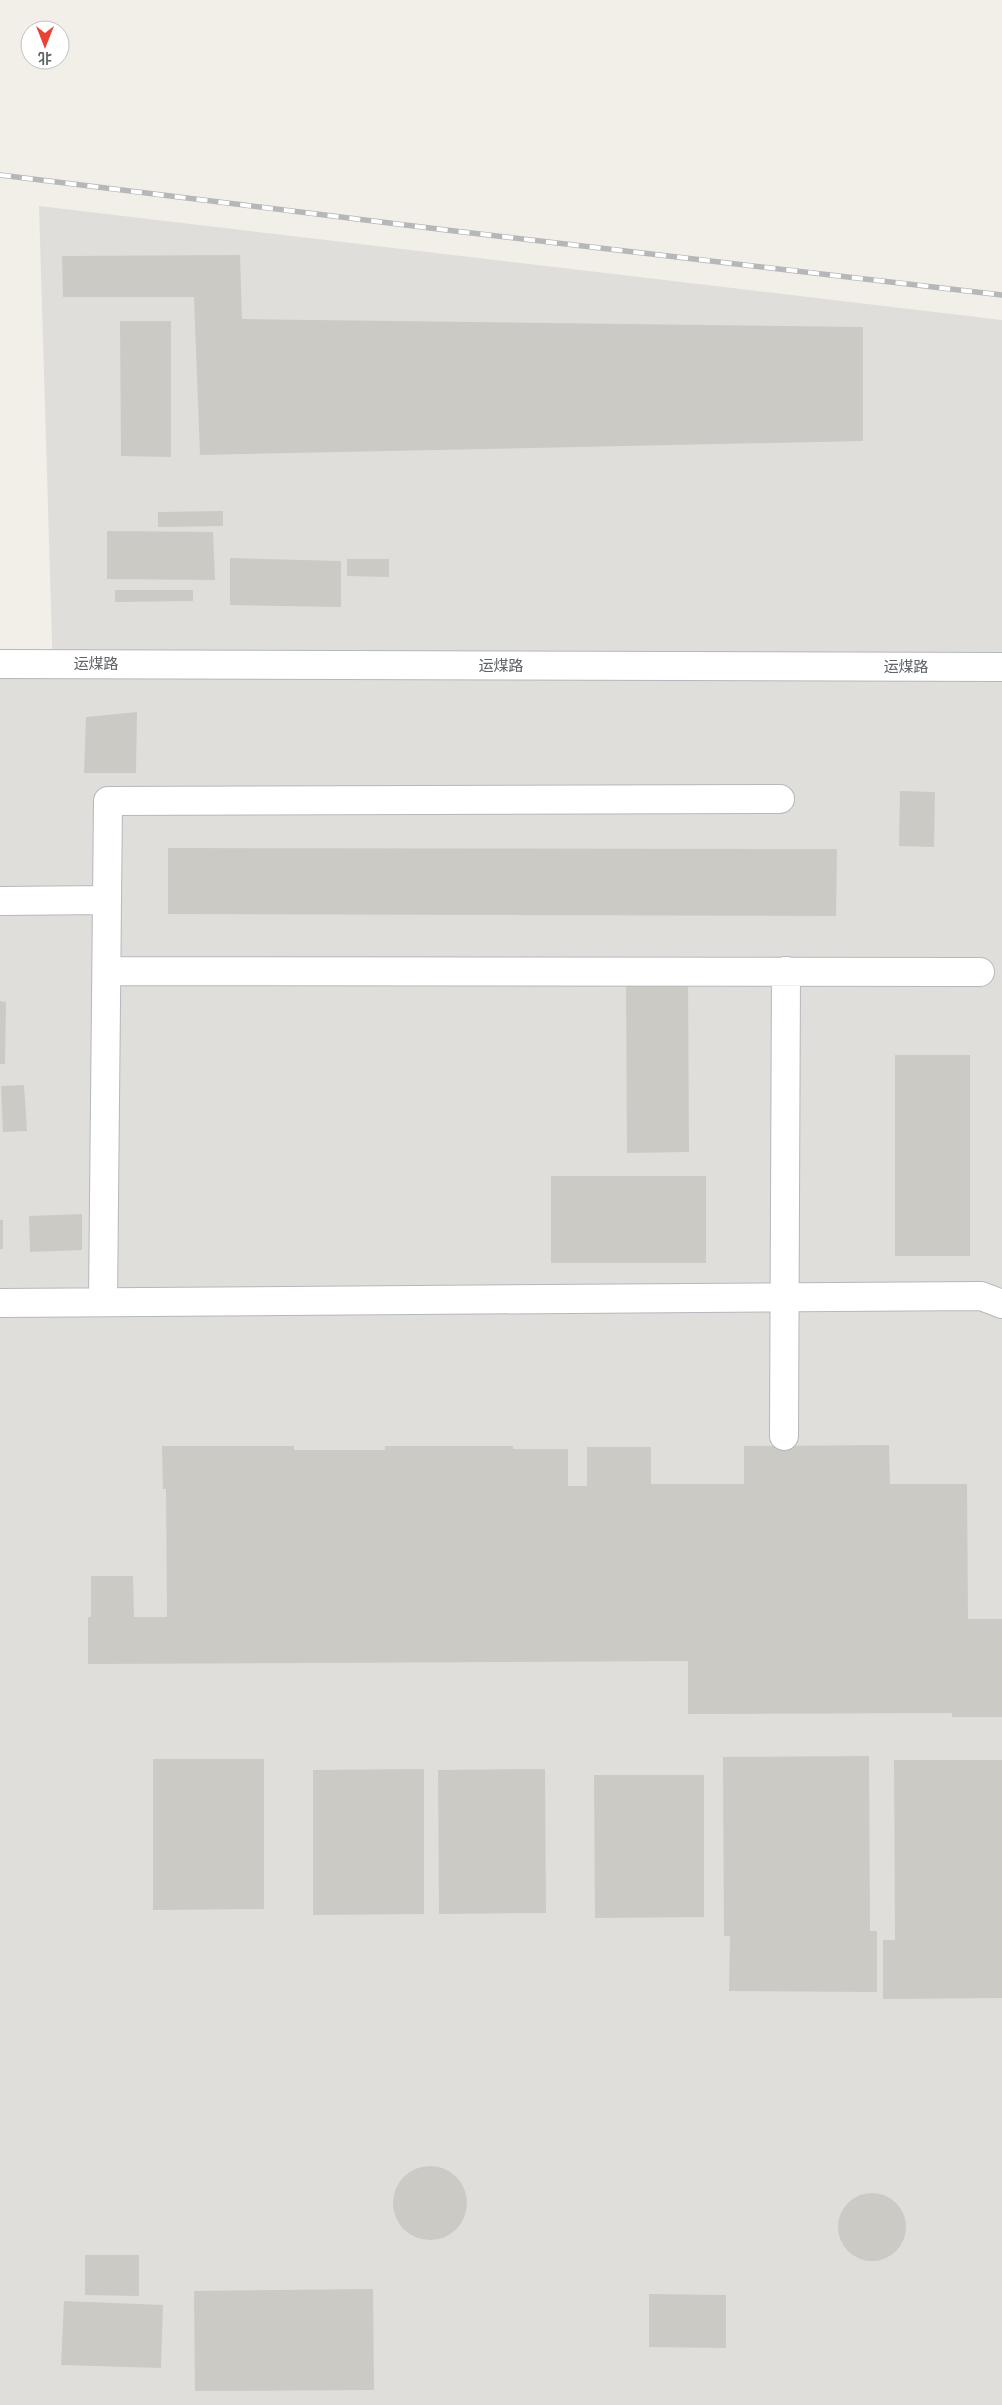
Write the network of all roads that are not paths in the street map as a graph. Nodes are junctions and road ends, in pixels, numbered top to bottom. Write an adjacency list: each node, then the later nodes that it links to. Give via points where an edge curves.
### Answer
1 (0, 664): 2 (street, 运煤路)
2 (1002, 668)
3 (780, 799): 4 (street, via 108,801)
4 (107, 900): 5 (street); 6 (street)
5 (0, 901)
6 (107, 971): 7 (street); 10 (street)
7 (786, 971): 8 (street); 9 (street)
8 (980, 972)
9 (785, 1296): 10 (street); 12 (street, via 981,1296); 13 (street)
10 (103, 1302): 11 (street)
11 (0, 1303)
12 (1002, 1304)
13 (784, 1436)

